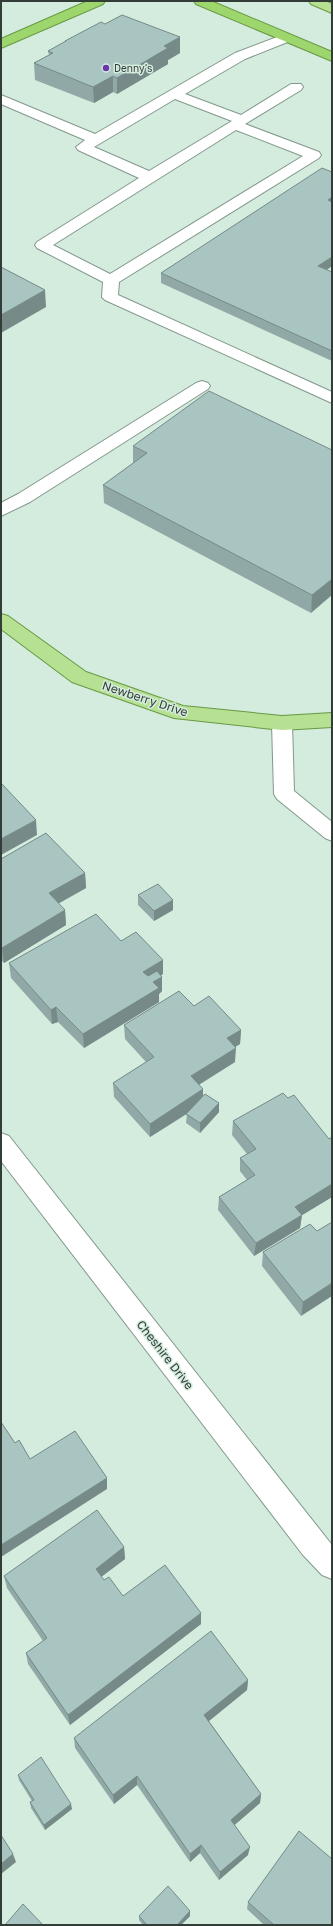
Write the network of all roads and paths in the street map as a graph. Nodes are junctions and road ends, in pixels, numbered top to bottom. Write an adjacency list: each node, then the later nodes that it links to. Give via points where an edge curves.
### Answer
1 (99, 1): 6 (highway)
2 (200, 1): 5 (highway)
3 (315, 1): 4 (main road)
4 (332, 9)
5 (285, 38): 7 (highway); 9 (street, via 240,56)
6 (1, 44)
7 (332, 57)
8 (296, 87): 11 (street)
9 (173, 94): 11 (street); 12 (street)
10 (1, 99): 12 (street)
11 (239, 122): 13 (street); 14 (street, via 314,156)
12 (96, 140): 13 (street, via 83,147)
13 (150, 177): 14 (street, via 42,245)
14 (111, 280): 16 (street, via 110,296)
15 (202, 386): 17 (street)
16 (332, 398)
17 (1, 510)
18 (1, 620): 20 (main road, Newberry Drive, via 79,677 181,713)
19 (332, 720): 20 (main road, Newberry Drive)
20 (282, 723): 21 (street, via 284,794)
21 (332, 833)
22 (1, 1143): 23 (street, Cheshire Drive, via 313,1546)
23 (332, 1565)

